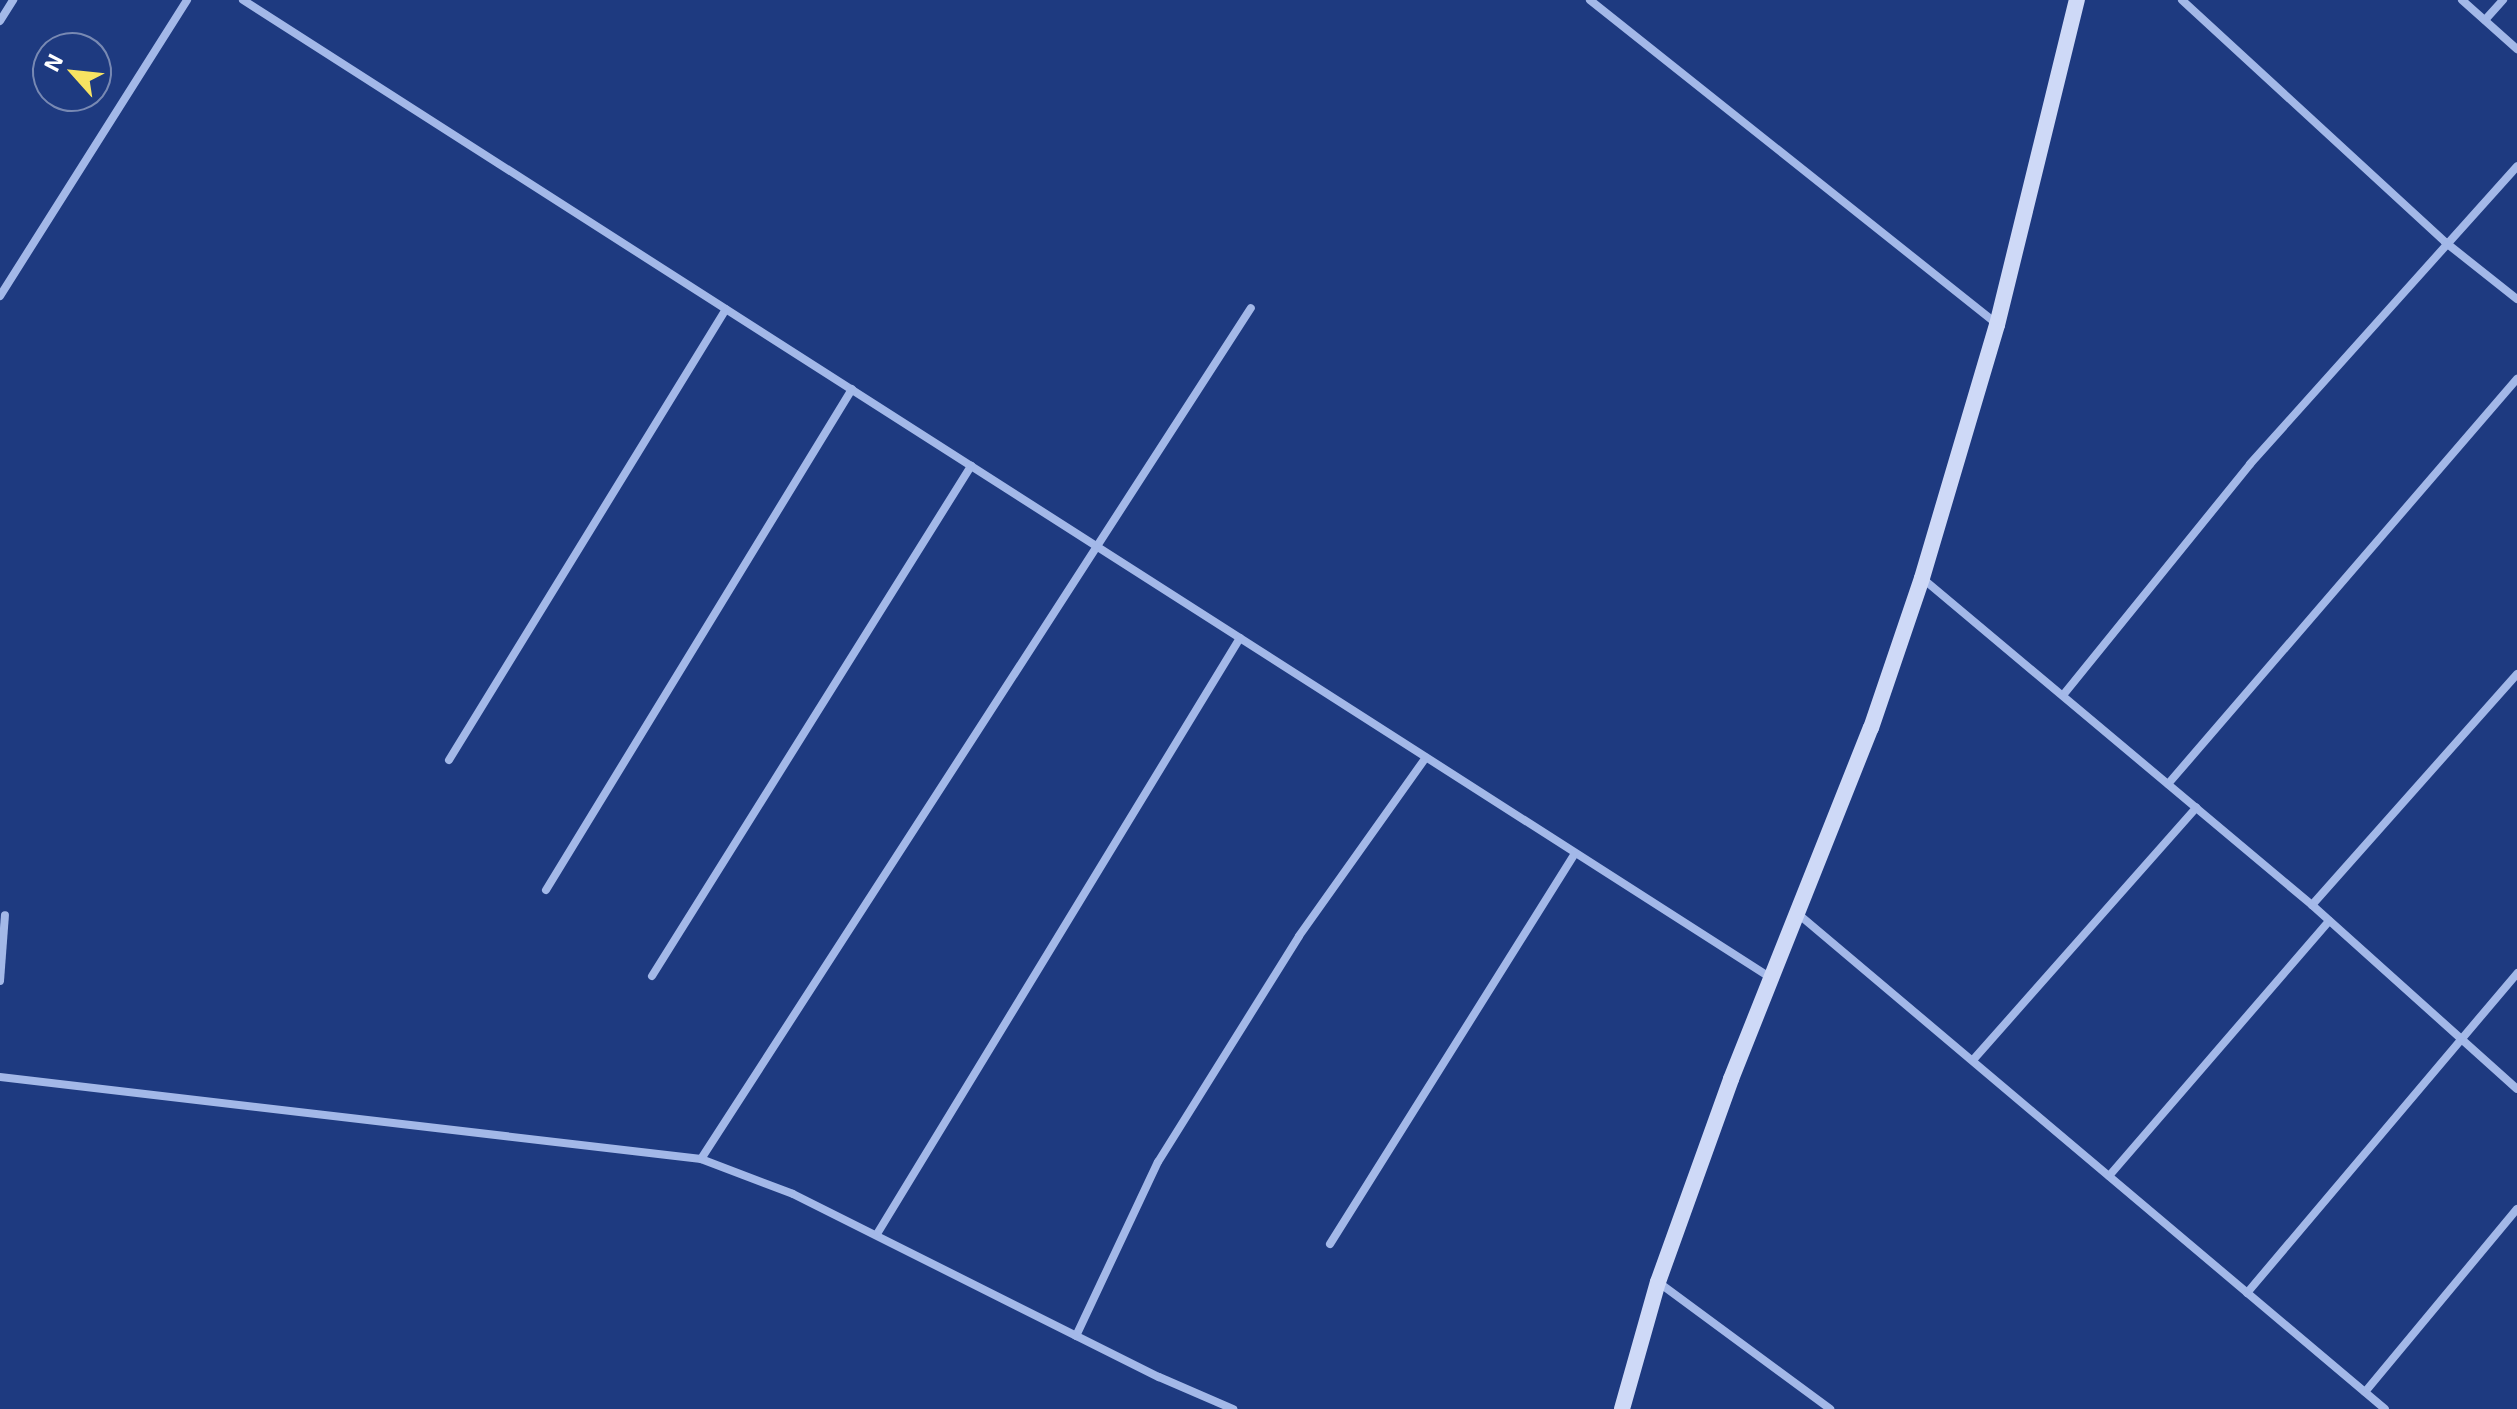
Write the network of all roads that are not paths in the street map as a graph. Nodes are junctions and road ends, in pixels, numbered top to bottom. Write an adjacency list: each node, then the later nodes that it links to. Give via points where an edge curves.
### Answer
1 (13, 0): 10 (street)
2 (187, 0): 14 (street)
3 (243, 0): 17 (street)
4 (1590, 0): 18 (street)
5 (2077, 0): 18 (main road)
6 (2182, 0): 13 (street)
7 (2462, 0): 9 (street)
8 (2503, 0): 9 (street)
9 (2485, 20): 11 (street)
10 (0, 21)
11 (2517, 49)
12 (2517, 166): 13 (street)
13 (2445, 242): 15 (street); 26 (street, via 2250,464)
14 (0, 296)
15 (2517, 299)
16 (1251, 308): 22 (street)
17 (726, 309): 20 (street); 28 (street)
18 (1997, 325): 23 (main road)
19 (2517, 379): 29 (street)
20 (852, 389): 21 (street); 32 (street)
21 (971, 466): 22 (street); 38 (street)
22 (1097, 546): 24 (street); 45 (street)
23 (1922, 578): 26 (street); 34 (main road, via 1871,728)
24 (1240, 638): 27 (street); 48 (street)
25 (2517, 674): 33 (street)
26 (2064, 694): 29 (street)
27 (1426, 757): 31 (street); 52 (street, via 1299,936 1158,1162)
28 (449, 760)
29 (2168, 784): 30 (street)
30 (2196, 808): 33 (street); 42 (street)
31 (1575, 853): 39 (street); 49 (street)
32 (546, 890)
33 (2312, 905): 36 (street)
34 (1797, 913): 39 (main road); 42 (street)
35 (5, 915): 40 (street)
36 (2329, 921): 41 (street); 46 (street)
37 (2517, 973): 41 (street)
38 (652, 976)
39 (1771, 978): 50 (main road)
40 (0, 981)
41 (2463, 1040): 44 (street); 51 (street)
42 (1973, 1060): 46 (street)
43 (0, 1077): 45 (street)
44 (2517, 1089)
45 (701, 1159): 48 (street)
46 (2109, 1176): 51 (street)
47 (2517, 1209): 53 (street)
48 (877, 1234): 52 (street)
49 (1330, 1244)
50 (1658, 1282): 55 (main road); 56 (street)
51 (2247, 1293): 53 (street)
52 (1076, 1336): 54 (street)
53 (2365, 1392): 57 (street)
54 (1233, 1409)
55 (1622, 1409)
56 (1830, 1409)
57 (2385, 1409)

